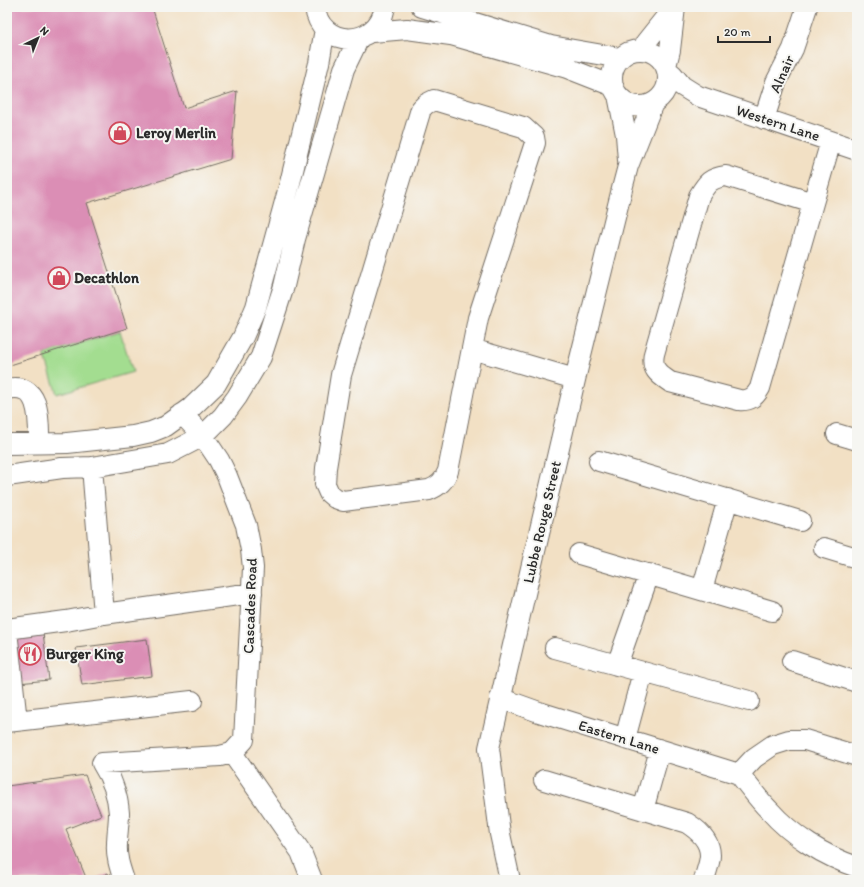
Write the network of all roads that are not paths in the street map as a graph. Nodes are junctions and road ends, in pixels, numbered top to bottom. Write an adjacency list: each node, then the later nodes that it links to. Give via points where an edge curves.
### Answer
1 (386, 7): 7 (street, via 379,24)
2 (422, 7): 9 (street, via 550,46)
3 (675, 7): 8 (street, via 646,42); 10 (street)
4 (808, 7): 14 (street, Alnair, via 793,49 776,82)
5 (312, 9): 6 (street)
6 (325, 29): 7 (street, via 343,38); 21 (street, via 289,187 256,307 243,337 216,384)
7 (366, 35): 11 (street, via 407,29 451,35 567,68); 23 (street, via 344,69 262,357 224,416)
8 (643, 50): 9 (street, via 628,53); 10 (street, via 656,54)
9 (620, 58): 11 (street, via 612,76)
10 (667, 68): 12 (street, Western Lane, via 682,86); 13 (street, via 666,89)
11 (616, 90): 13 (street, via 625,101 634,105 644,106); 16 (street, Lubbe Rouge Street, via 626,135)
12 (698, 96): 13 (street, Western Lane); 14 (street, Western Lane)
13 (656, 101): 16 (street, Lubbe Rouge Street)
14 (764, 119): 15 (street, Western Lane)
15 (848, 143): 17 (street)
16 (628, 166): 19 (street, Lubbe Rouge Street)
17 (814, 203): 17 (street, via 757,394 753,398 739,400 670,382 662,377 652,363 654,354 699,196 705,186 715,178 726,176)
18 (472, 349): 18 (street, via 478,318 535,143 534,137 523,127 434,100 421,109 341,375 326,468 325,484 329,493 343,501 429,490 444,480 448,471); 19 (street)
19 (575, 379): 46 (street, Lubbe Rouge Street)
20 (7, 389): 25 (street, via 28,392 35,401 39,419)
21 (182, 414): 23 (street, Cascades Road); 25 (street, via 166,426 133,436)
22 (837, 434): 24 (street)
23 (203, 436): 28 (street, via 168,454); 37 (street, Cascades Road, via 227,476 246,525 253,568)
24 (857, 440)
25 (39, 443): 26 (street)
26 (7, 444)
27 (599, 461): 30 (street)
28 (92, 467): 29 (street, via 62,468); 39 (street)
29 (7, 476)
30 (728, 499): 31 (street); 36 (street)
31 (800, 521)
32 (824, 548): 34 (street)
33 (579, 554): 35 (street)
34 (857, 558)
35 (649, 574): 36 (street); 43 (street)
36 (702, 590): 38 (street)
37 (252, 593): 39 (street); 51 (street, Cascades Road)
38 (772, 611)
39 (104, 614): 40 (street)
40 (7, 630): 49 (street)
41 (555, 648): 43 (street)
42 (792, 661): 45 (street)
43 (617, 665): 44 (street)
44 (643, 672): 48 (street); 50 (street)
45 (857, 682)
46 (500, 698): 50 (street, Eastern Lane); 60 (street, Lubbe Rouge Street, via 489,748 500,834)
47 (192, 701): 49 (street)
48 (749, 701)
49 (12, 721)
50 (625, 739): 52 (street, Eastern Lane)
51 (238, 747): 58 (street, via 220,756 102,763 118,803 117,855); 59 (street, via 301,852)
52 (660, 750): 54 (street, Eastern Lane); 56 (street)
53 (857, 756): 54 (street, via 805,740 789,740 767,749)
54 (739, 774): 57 (street, via 769,811 790,830 814,847)
55 (544, 780): 56 (street)
56 (643, 810): 61 (street, via 687,823 697,829 708,845 710,855)
57 (857, 867)
58 (124, 880)
59 (312, 880)
60 (510, 880)
61 (704, 880)

